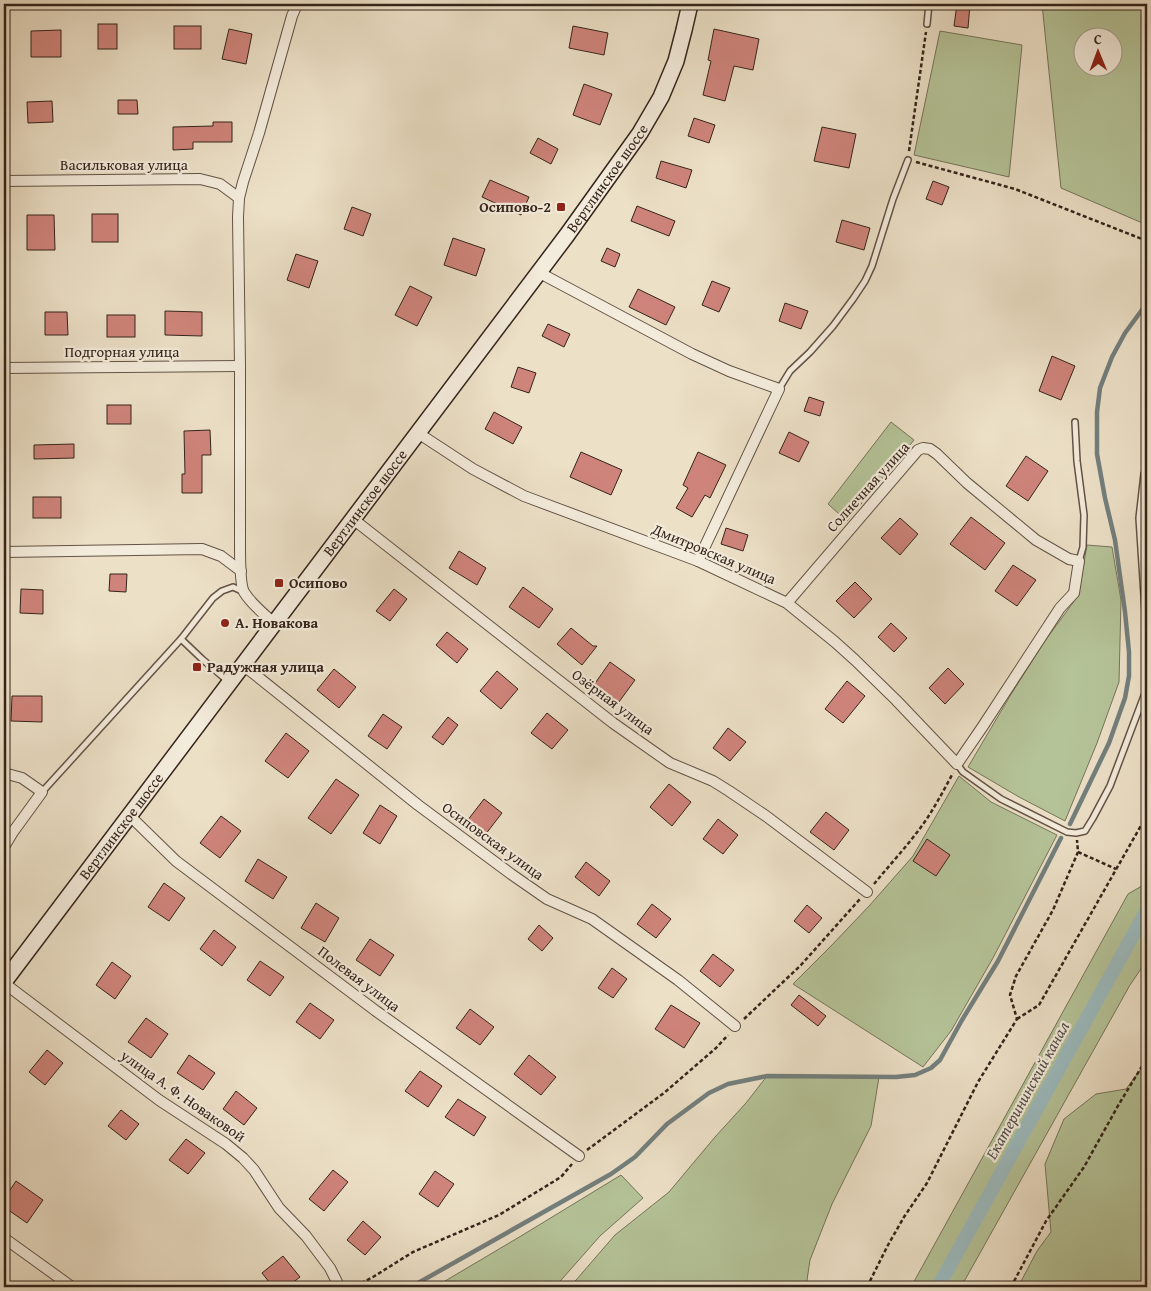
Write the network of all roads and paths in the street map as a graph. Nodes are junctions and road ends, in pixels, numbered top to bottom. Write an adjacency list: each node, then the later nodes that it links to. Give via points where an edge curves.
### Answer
1 (297, 4): 7 (street)
2 (690, 4): 9 (main road, Вертлинское шоссе, via 672,70 652,114)
3 (929, 4): 4 (lane)
4 (927, 24): 5 (path)
5 (908, 160): 8 (path, via 1016,189); 12 (lane, via 865,280 833,326 790,371)
6 (4, 180): 7 (street, Васильковая улица, via 200,179 220,184)
7 (239, 198): 10 (street)
8 (1147, 241)
9 (538, 272): 12 (street, via 692,354); 14 (main road, Вертлинское шоссе)
10 (240, 366): 11 (street, Подгорная улица); 20 (street)
11 (4, 368)
12 (779, 389): 18 (street)
13 (1075, 422): 19 (lane, via 1084,515 1084,547)
14 (418, 433): 16 (main road, Вертлинское шоссе); 18 (street, Дмитровская улица, via 473,469 524,496)
15 (1144, 474): 25 (lane, via 1139,518)
16 (353, 519): 23 (main road, Вертлинское шоссе); 38 (street, Озёрная улица, via 613,723 670,763 713,781 737,796)
17 (4, 552): 20 (street, via 202,550 221,556)
18 (698, 561): 22 (street, Дмитровская улица)
19 (1079, 561): 22 (street, Солнечная улица, via 1069,559 1036,540 967,483 938,454 923,448); 29 (street, via 1074,593 1060,608)
20 (241, 570): 21 (street)
21 (243, 591): 23 (street); 24 (lane, via 233,588 222,591)
22 (786, 603): 29 (street, Дмитровская улица, via 855,660)
23 (274, 623): 26 (main road, Вертлинское шоссе)
24 (181, 639): 27 (lane); 31 (lane)
25 (1147, 642)
26 (243, 665): 27 (main road, Вертлинское шоссе); 41 (street, Осиповская улица, via 418,805 511,874 547,899 592,919)
27 (229, 682): 33 (main road, Вертлинское шоссе)
28 (1147, 688): 34 (lane, via 1110,786 1084,831)
29 (957, 764): 34 (lane, via 963,772 1001,799); 38 (path, via 928,818)
30 (4, 773): 31 (street, via 22,778)
31 (42, 792): 35 (street)
32 (1147, 814): 37 (path)
33 (129, 815): 39 (main road, Вертлинское шоссе); 43 (street, Полевая улица, via 176,860 376,1011)
34 (1076, 834): 36 (path)
35 (4, 848)
36 (1078, 852): 37 (path); 40 (path, via 1053,910 1016,976 1010,995)
37 (1116, 869): 40 (path, via 1039,1005)
38 (867, 892): 41 (path, via 801,966)
39 (6, 975): 45 (street, улица А. Ф. Новаковой, via 159,1100 243,1158 279,1208 306,1236)
40 (1018, 1019): 47 (path, via 978,1082 927,1183 900,1224)
41 (736, 1026): 43 (path, via 664,1093)
42 (1147, 1058): 48 (path, via 1084,1167 1046,1222)
43 (579, 1156): 45 (path, via 561,1177 499,1215 413,1252 356,1286)
44 (4, 1238): 46 (street)
45 (338, 1282)
46 (72, 1287)
47 (867, 1287)
48 (1012, 1287)

